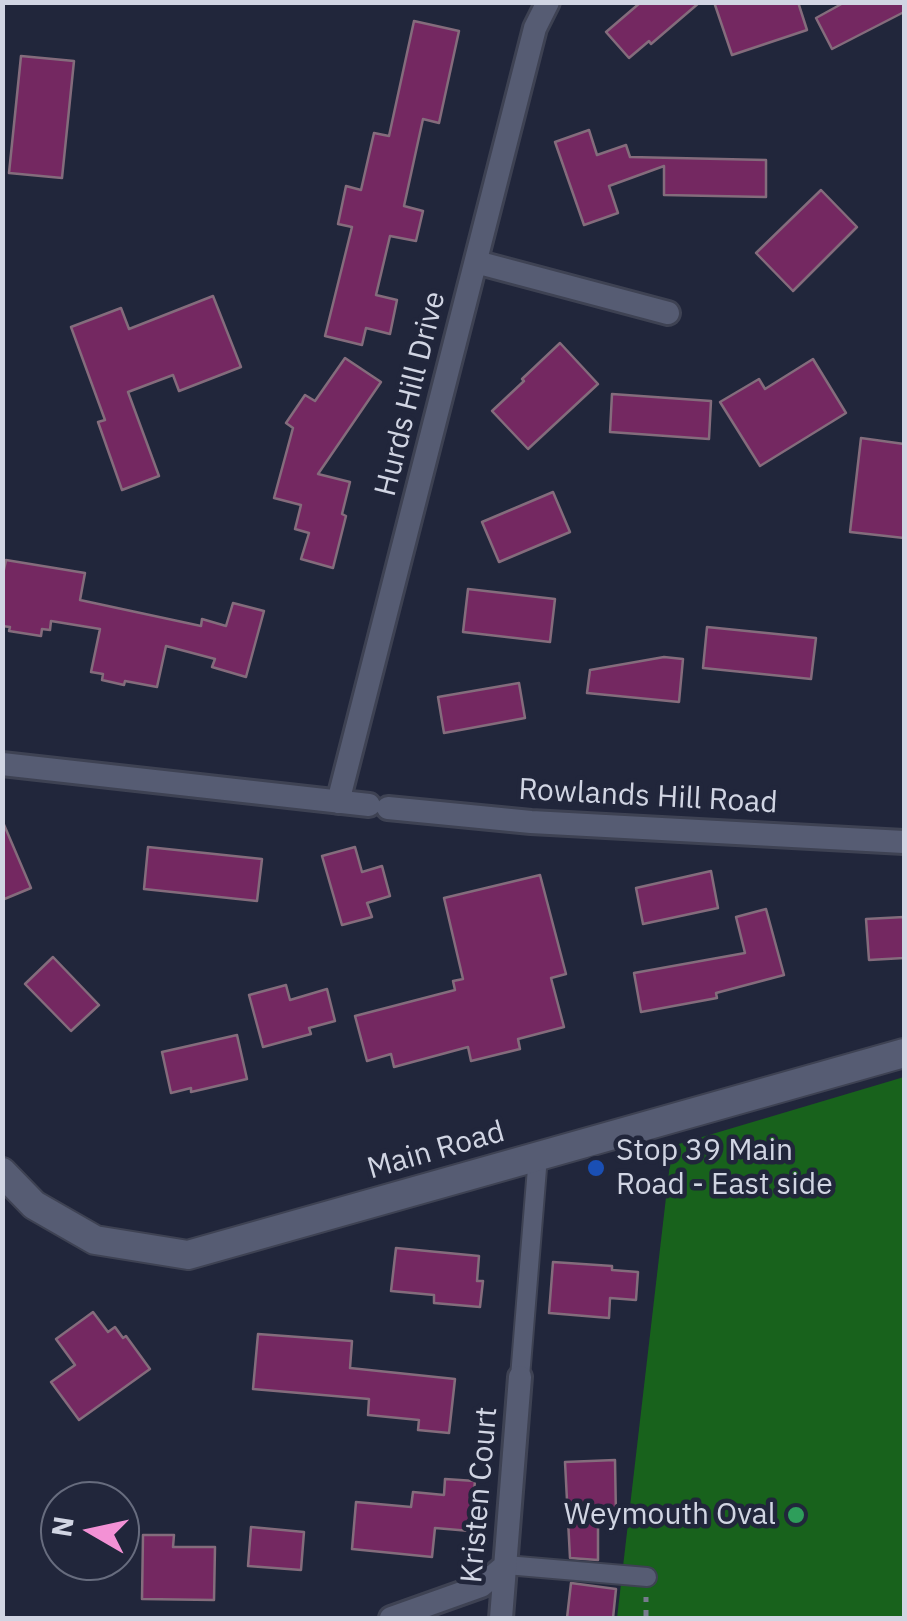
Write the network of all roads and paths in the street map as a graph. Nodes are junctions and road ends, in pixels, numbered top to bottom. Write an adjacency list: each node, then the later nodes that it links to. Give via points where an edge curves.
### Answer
1 (548, 2): 2 (street, Hurds Hill Drive, via 535,28)
2 (476, 262): 3 (street); 5 (street, Hurds Hill Drive)
3 (668, 313)
4 (2, 764): 5 (street, Rowlands Hill Road)
5 (338, 802): 6 (street, Rowlands Hill Road, via 531,822)
6 (904, 842)
7 (904, 1053): 8 (main road, Main Road)
8 (538, 1156): 9 (main road, Main Road, via 188,1255 95,1240 34,1205); 10 (street)
9 (2, 1172)
10 (520, 1377): 11 (street, Kristen Court)
11 (506, 1566): 12 (street); 13 (street, via 481,1586); 14 (street, Kristen Court)
12 (646, 1578)
13 (391, 1618)
14 (500, 1618)

